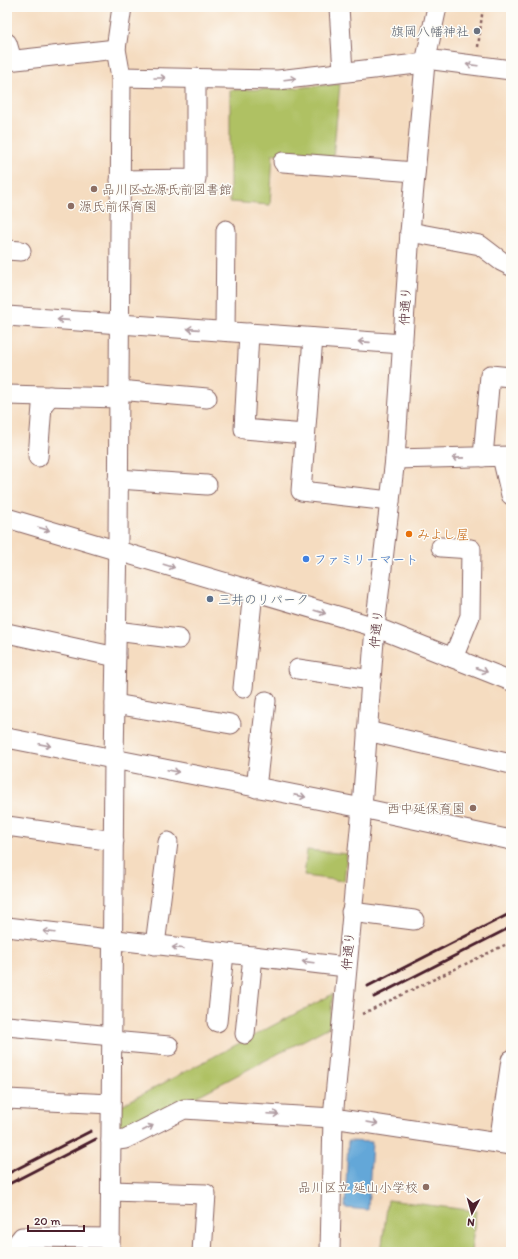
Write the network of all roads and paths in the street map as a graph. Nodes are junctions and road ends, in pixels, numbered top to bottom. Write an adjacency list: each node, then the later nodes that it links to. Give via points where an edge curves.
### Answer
1 (122, 7): 5 (street)
2 (339, 7): 10 (street)
3 (437, 7): 7 (street, 仲通り)
4 (484, 7): 8 (path)
5 (116, 49): 6 (street); 11 (street)
6 (9, 54)
7 (425, 61): 8 (street, one-way to 7); 10 (street); 14 (street, 仲通り)
8 (475, 66): 9 (street)
9 (511, 70)
10 (344, 72): 12 (street, one-way to 10, via 278,80)
11 (121, 77): 12 (street, one-way to 12); 15 (street)
12 (196, 78): 15 (street, via 196,180)
13 (283, 162): 14 (street)
14 (415, 172): 17 (street, 仲通り)
15 (120, 180): 20 (street)
16 (226, 230): 21 (street)
17 (410, 232): 18 (street, via 480,245); 24 (street, 仲通り)
18 (511, 266)
19 (7, 316): 20 (street, one-way to 19)
20 (119, 324): 21 (street, one-way to 20); 27 (street)
21 (224, 331): 22 (street)
22 (250, 333): 23 (street); 30 (street, via 244,429)
23 (313, 338): 24 (street, one-way to 23); 30 (street)
24 (403, 344): 34 (street, 仲通り)
25 (511, 377): 33 (street, via 490,375)
26 (7, 394): 28 (street)
27 (119, 394): 28 (street); 29 (street); 35 (street)
28 (50, 396): 32 (street, via 42,406)
29 (207, 398)
30 (306, 434): 38 (street, via 301,490)
31 (507, 456): 33 (street); 37 (street)
32 (38, 457)
33 (483, 457): 34 (street, one-way to 34)
34 (395, 459): 38 (street, 仲通り)
35 (118, 479): 36 (street); 41 (street)
36 (207, 485)
37 (511, 496)
38 (390, 500): 43 (street, 仲通り)
39 (7, 518): 41 (street, one-way to 41)
40 (442, 547): 48 (street, via 471,549 470,616)
41 (117, 551): 42 (street, one-way to 42); 44 (street)
42 (254, 592): 43 (street, one-way to 43); 52 (street)
43 (375, 628): 48 (street); 50 (street, 仲通り)
44 (116, 631): 46 (street); 47 (street)
45 (7, 633): 47 (street)
46 (179, 639)
47 (116, 657): 54 (street)
48 (453, 658): 51 (street, one-way to 51)
49 (298, 670): 50 (street)
50 (370, 680): 56 (street, 仲通り)
51 (511, 681)
52 (243, 688)
53 (266, 701): 60 (street)
54 (115, 704): 55 (street); 58 (street)
55 (232, 724)
56 (367, 731): 59 (street); 61 (street, 仲通り)
57 (7, 738): 58 (street, one-way to 58)
58 (114, 758): 60 (street, one-way to 60); 64 (street)
59 (511, 764)
60 (256, 788): 61 (street, one-way to 61)
61 (362, 808): 63 (street); 66 (street, 仲通り)
62 (7, 826): 64 (street)
63 (511, 840)
64 (114, 841): 69 (street)
65 (168, 842): 71 (street)
66 (352, 912): 67 (street); 74 (street, 仲通り)
67 (414, 920)
68 (7, 927): 69 (street, one-way to 68)
69 (113, 940): 71 (street); 79 (street)
70 (511, 942): 76 (path)
71 (155, 945): 72 (street, one-way to 71)
72 (224, 953): 73 (street); 75 (street)
73 (253, 956): 74 (street, one-way to 73); 78 (street)
74 (346, 967): 76 (street, 仲通り)
75 (217, 1022)
76 (342, 1024): 84 (street, 仲通り)
77 (7, 1026): 79 (street)
78 (245, 1034)
79 (112, 1038): 80 (street); 83 (street)
80 (169, 1046)
81 (511, 1060): 86 (street)
82 (7, 1098): 83 (street)
83 (111, 1104): 85 (street)
84 (333, 1118): 85 (street, one-way to 84, via 125,1139 184,1109); 86 (street, one-way to 86); 91 (street, 仲通り)
85 (112, 1141): 87 (street)
86 (505, 1144)
87 (111, 1191): 88 (street); 90 (street, via 206,1194)
88 (110, 1245): 89 (street, via 22,1237)
89 (12, 1248)
90 (202, 1252)
91 (330, 1252)

